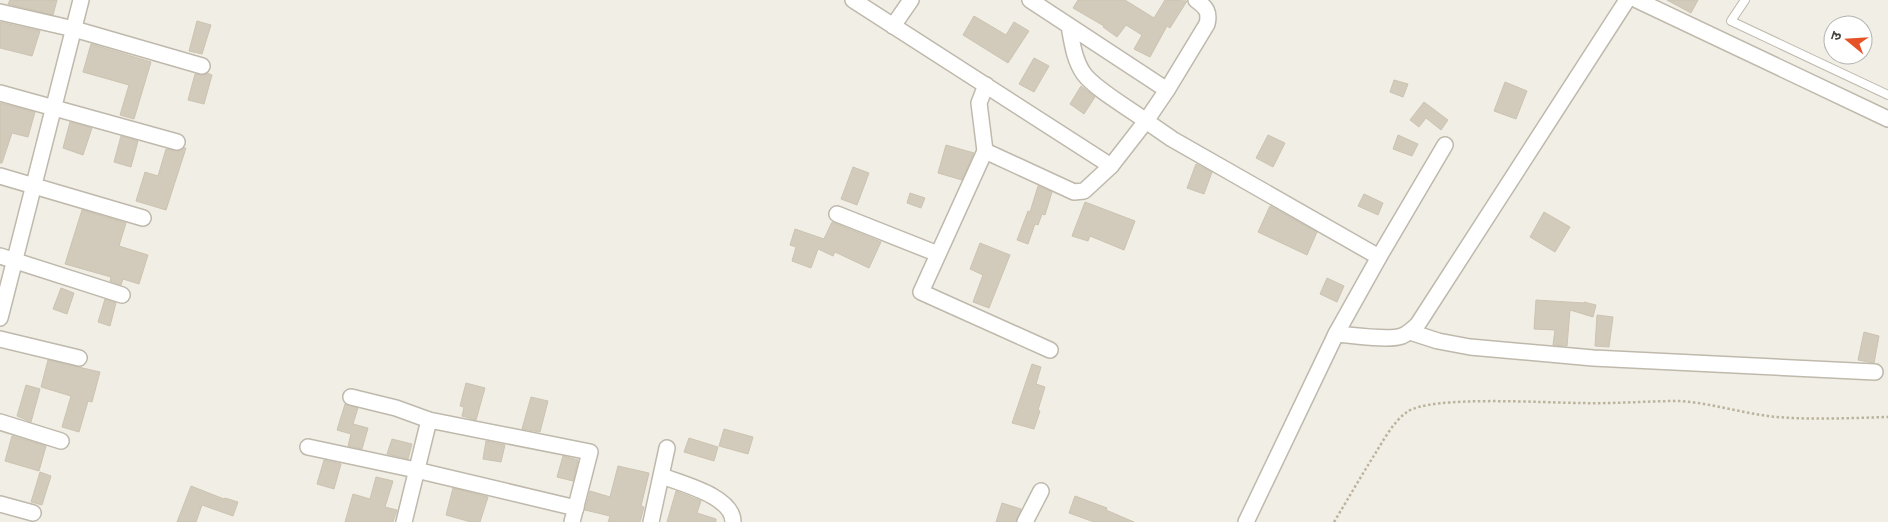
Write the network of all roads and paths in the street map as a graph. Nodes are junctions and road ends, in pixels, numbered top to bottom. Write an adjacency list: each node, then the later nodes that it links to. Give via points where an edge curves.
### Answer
1 (81, 0): 12 (street)
2 (853, 0): 10 (street)
3 (911, 0): 10 (street)
4 (1030, 0): 11 (street)
5 (1196, 0): 15 (street, via 1208,12 1207,24)
6 (1627, 0): 35 (street, via 1426,314)
7 (1637, 0): 19 (street)
8 (1745, 0): 17 (lane, via 1731,21)
9 (0, 12): 12 (street)
10 (893, 26): 14 (street)
11 (1068, 26): 15 (street); 20 (street, via 1076,58 1084,74)
12 (74, 29): 13 (street); 18 (street)
13 (202, 66)
14 (986, 85): 23 (street, via 979,103); 24 (street)
15 (1167, 90): 20 (street)
16 (0, 93): 18 (street)
17 (1888, 95)
18 (54, 108): 21 (street); 26 (street)
19 (1888, 119)
20 (1146, 121): 24 (street); 31 (street, via 1172,140)
21 (177, 142)
22 (1445, 145): 31 (street)
23 (985, 151): 24 (street, via 1079,192); 29 (street)
24 (1111, 166)
25 (0, 176): 26 (street)
26 (34, 186): 28 (street); 32 (street)
27 (838, 214): 29 (street)
28 (143, 218)
29 (938, 254): 38 (street, via 921,292)
30 (0, 256): 32 (street)
31 (1379, 256): 36 (street)
32 (15, 259): 33 (street); 34 (street)
33 (122, 294)
34 (0, 318)
35 (1410, 332): 36 (street, via 1390,338); 40 (street, via 1470,347 1584,357)
36 (1336, 334): 58 (street)
37 (0, 339): 39 (street)
38 (1050, 350)
39 (79, 358)
40 (1875, 372)
41 (350, 397): 43 (street)
42 (1888, 417): 59 (path, via 1777,417 1679,401 1476,402 1415,407 1406,412 1386,436)
43 (429, 420): 48 (street); 53 (street, via 590,452)
44 (0, 422): 45 (street)
45 (61, 441)
46 (308, 447): 48 (street)
47 (666, 448): 49 (street)
48 (416, 470): 53 (street); 54 (street)
49 (662, 476): 55 (street); 56 (street, via 720,500 731,512)
50 (1041, 491): 57 (street)
51 (0, 504): 52 (street)
52 (33, 513)
53 (574, 515)
54 (404, 522)
55 (651, 522)
56 (733, 522)
57 (1025, 522)
58 (1246, 522)
59 (1334, 522)

